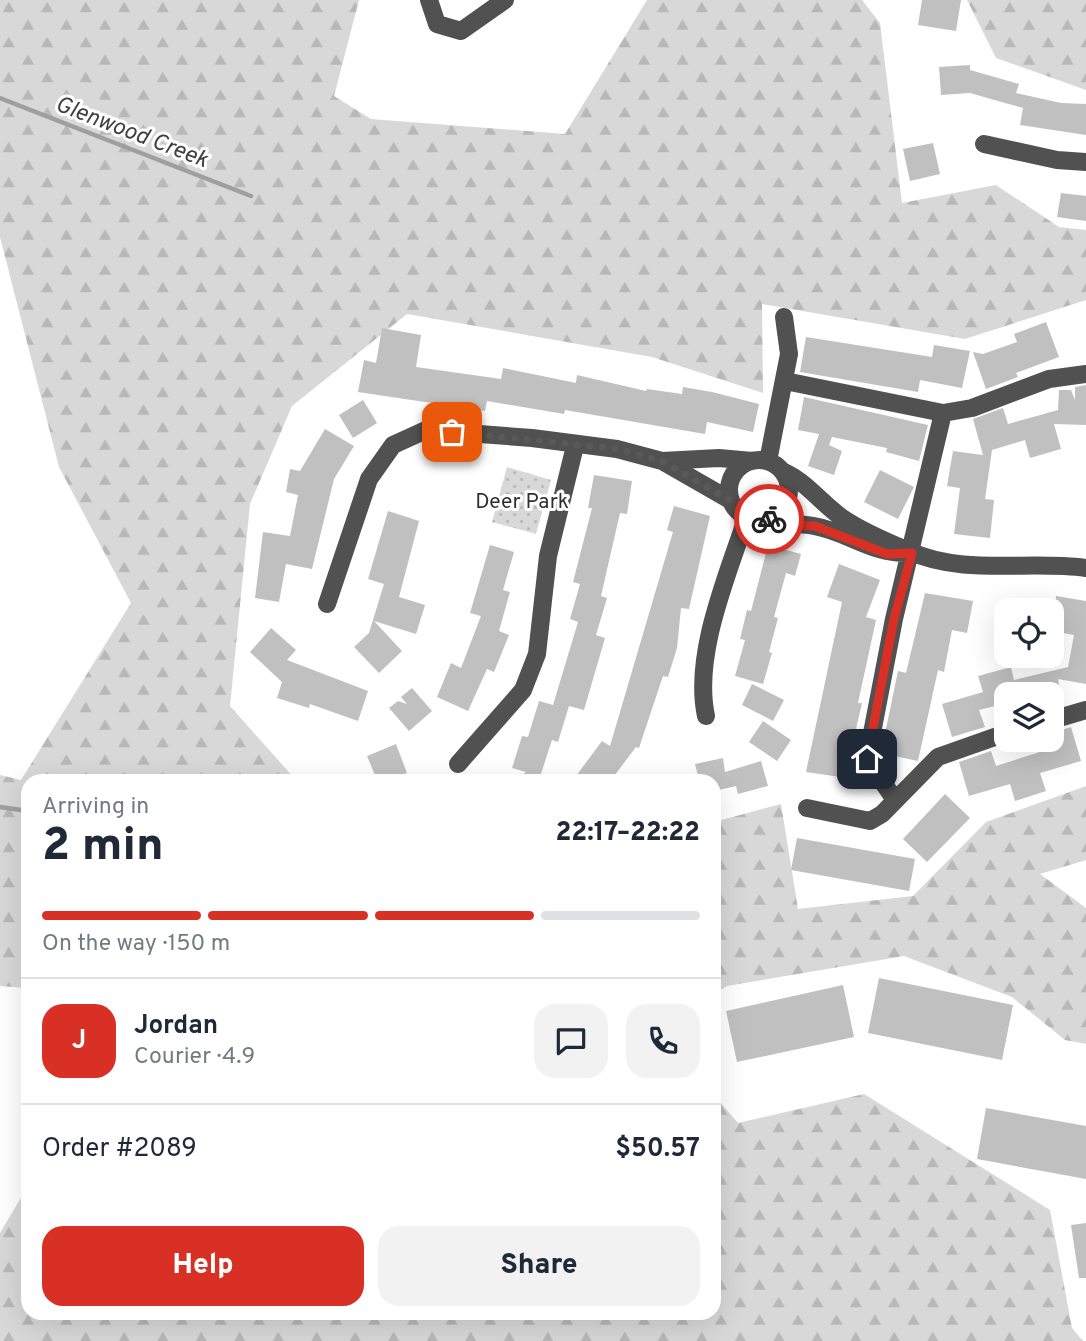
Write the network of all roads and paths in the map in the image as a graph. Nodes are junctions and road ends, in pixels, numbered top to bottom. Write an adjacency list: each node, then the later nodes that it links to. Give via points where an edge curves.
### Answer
1 (429, 0): 2 (street, via 438,24 461,31)
2 (505, 0)
3 (984, 144): 4 (street)
4 (1086, 162)
5 (784, 317): 7 (street, via 789,354)
6 (1086, 374): 8 (street, via 1049,379 972,408)
7 (785, 381): 8 (street); 11 (street)
8 (943, 413): 15 (street)
9 (575, 446): 10 (street, via 617,449); 17 (street, via 426,430 393,445 369,480); 22 (street, via 548,556 537,654 523,690)
10 (662, 461): 11 (street, via 719,458); 12 (street)
11 (767, 464): 12 (street, via 733,474); 13 (street, via 788,482 789,496 783,509); 15 (street, via 799,479 841,517)
12 (730, 500): 14 (street)
13 (771, 518): 14 (street); 15 (street, via 788,525 815,526 887,554)
14 (746, 519): 19 (street, via 717,606 701,691)
15 (912, 553): 16 (street, via 989,566); 23 (street, via 867,759)
16 (1086, 568)
17 (327, 604)
18 (1086, 710): 20 (street)
19 (706, 716)
20 (1064, 716)
21 (994, 737): 23 (street, via 938,757)
22 (458, 765)
23 (895, 800): 24 (street, via 870,821)
24 (807, 808)

